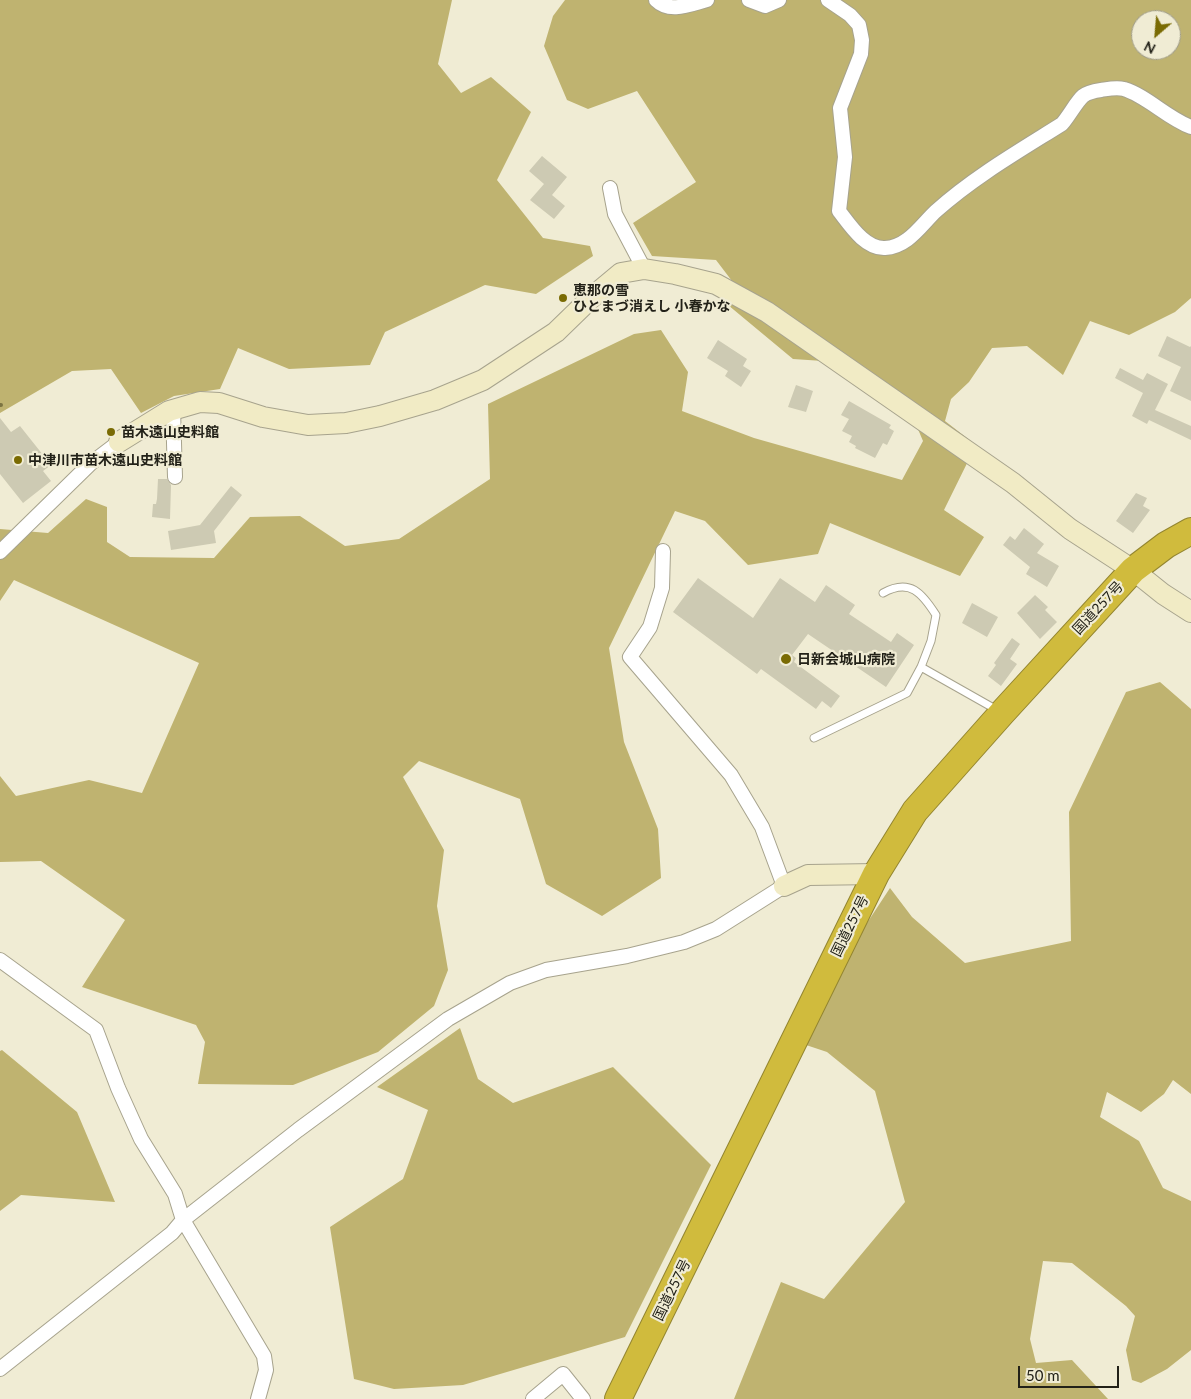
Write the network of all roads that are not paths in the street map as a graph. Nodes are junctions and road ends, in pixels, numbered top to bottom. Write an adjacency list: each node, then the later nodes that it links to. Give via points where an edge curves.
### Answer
1 (656, 0): 2 (street, via 677,8)
2 (707, 0)
3 (748, 0): 4 (street, via 765,6)
4 (780, 0)
5 (828, 0): 6 (street, via 859,25 862,40 861,54 840,108 845,157 840,211 857,235 882,248 894,247 905,241 936,211 980,177 1062,124 1082,97 1090,92 1123,89)
6 (1191, 127)
7 (610, 188): 8 (street, via 615,214)
8 (644, 268): 9 (street, via 621,273 556,332 483,380 435,400 380,416 308,425 263,417 219,403 200,402); 15 (street, via 716,284 767,312 1013,484 1070,529)
9 (173, 410): 10 (street); 11 (street)
10 (119, 442): 14 (street, via 90,464)
11 (175, 477)
12 (1191, 531): 15 (highway, 国道257号)
13 (663, 551): 22 (street, via 662,588 650,627 630,657 731,775 762,827)
14 (0, 552)
15 (1133, 570): 17 (street); 19 (highway, 国道257号)
16 (883, 593): 18 (lane, via 893,587 908,587 924,596 936,614 931,641)
17 (1191, 612)
18 (921, 667): 19 (lane); 20 (lane, via 907,693)
19 (1002, 713): 21 (highway, 国道257号, via 915,811)
20 (814, 738)
21 (876, 874): 22 (street, via 808,874); 29 (highway, 国道257号)
22 (784, 886): 24 (street, via 716,929 684,942 546,970 510,983 448,1019 298,1130)
23 (0, 960): 24 (street, via 96,1030 141,1139 174,1194)
24 (184, 1220): 25 (street, via 172,1233); 26 (street, via 264,1356 266,1370)
25 (0, 1369)
26 (258, 1399)
27 (533, 1399): 28 (street, via 563,1374)
28 (583, 1399)
29 (618, 1399)

